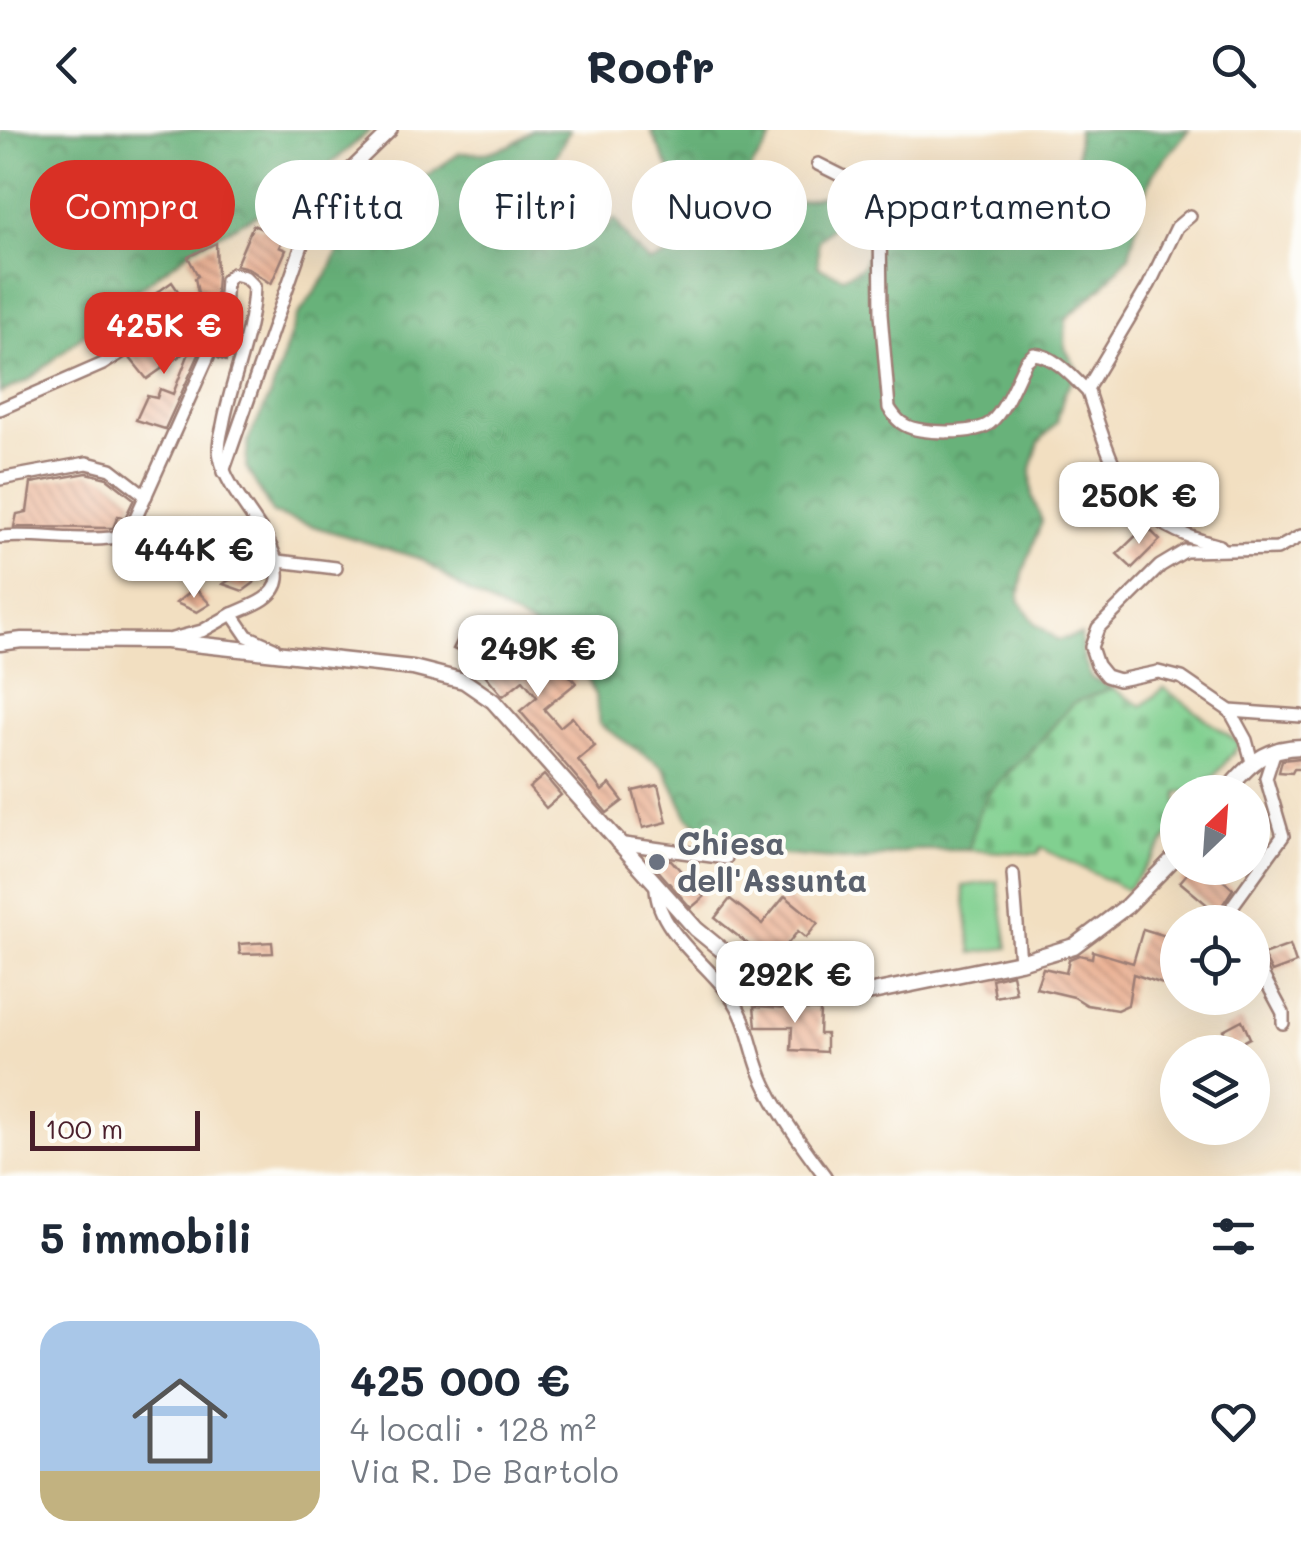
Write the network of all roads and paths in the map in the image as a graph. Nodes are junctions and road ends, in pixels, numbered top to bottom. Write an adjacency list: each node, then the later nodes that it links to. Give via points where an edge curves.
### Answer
1 (391, 130): 7 (street, via 316,202)
2 (818, 164): 5 (street, via 862,186 880,220 880,314 896,419 919,430 984,427 1034,354 1060,365)
3 (1190, 216): 5 (street, via 1177,226)
4 (215, 342): 6 (street, via 160,327 103,364); 7 (street, via 226,280 245,276 254,286 254,306 218,452); 9 (street)
5 (1089, 393): 12 (street, via 1115,472 1138,507 1189,538)
6 (0, 409)
7 (223, 472): 13 (street)
8 (0, 478): 9 (street, via 87,463 111,469)
9 (146, 496): 11 (street, via 128,535 102,541)
10 (1301, 536): 12 (street, via 1277,549)
11 (0, 537)
12 (1234, 550): 19 (street, via 1185,551 1160,566 1098,628 1091,648 1106,676 1158,672 1182,678)
13 (278, 561): 14 (street); 15 (street, via 278,584 270,595)
14 (336, 568)
15 (232, 614): 16 (street); 18 (street, via 247,636)
16 (166, 641): 17 (main road); 18 (main road)
17 (0, 643)
18 (292, 654): 25 (main road, via 413,668 464,682 493,701)
19 (1230, 711): 20 (street); 23 (street)
20 (1301, 716)
21 (1301, 747): 22 (main road)
22 (1275, 750): 23 (main road); 30 (street, via 1266,778 1282,836)
23 (1252, 762): 24 (main road)
24 (1241, 775)
25 (618, 844): 26 (street); 29 (main road)
26 (726, 858)
27 (1160, 872): 31 (main road, via 1074,946)
28 (1013, 874): 31 (street)
29 (656, 888): 31 (main road, via 725,956 800,998 833,1000); 34 (street, via 687,950 744,1015 760,1074)
30 (1234, 905)
31 (1020, 962)
32 (1270, 990): 33 (street)
33 (1283, 1023)
34 (826, 1176)

